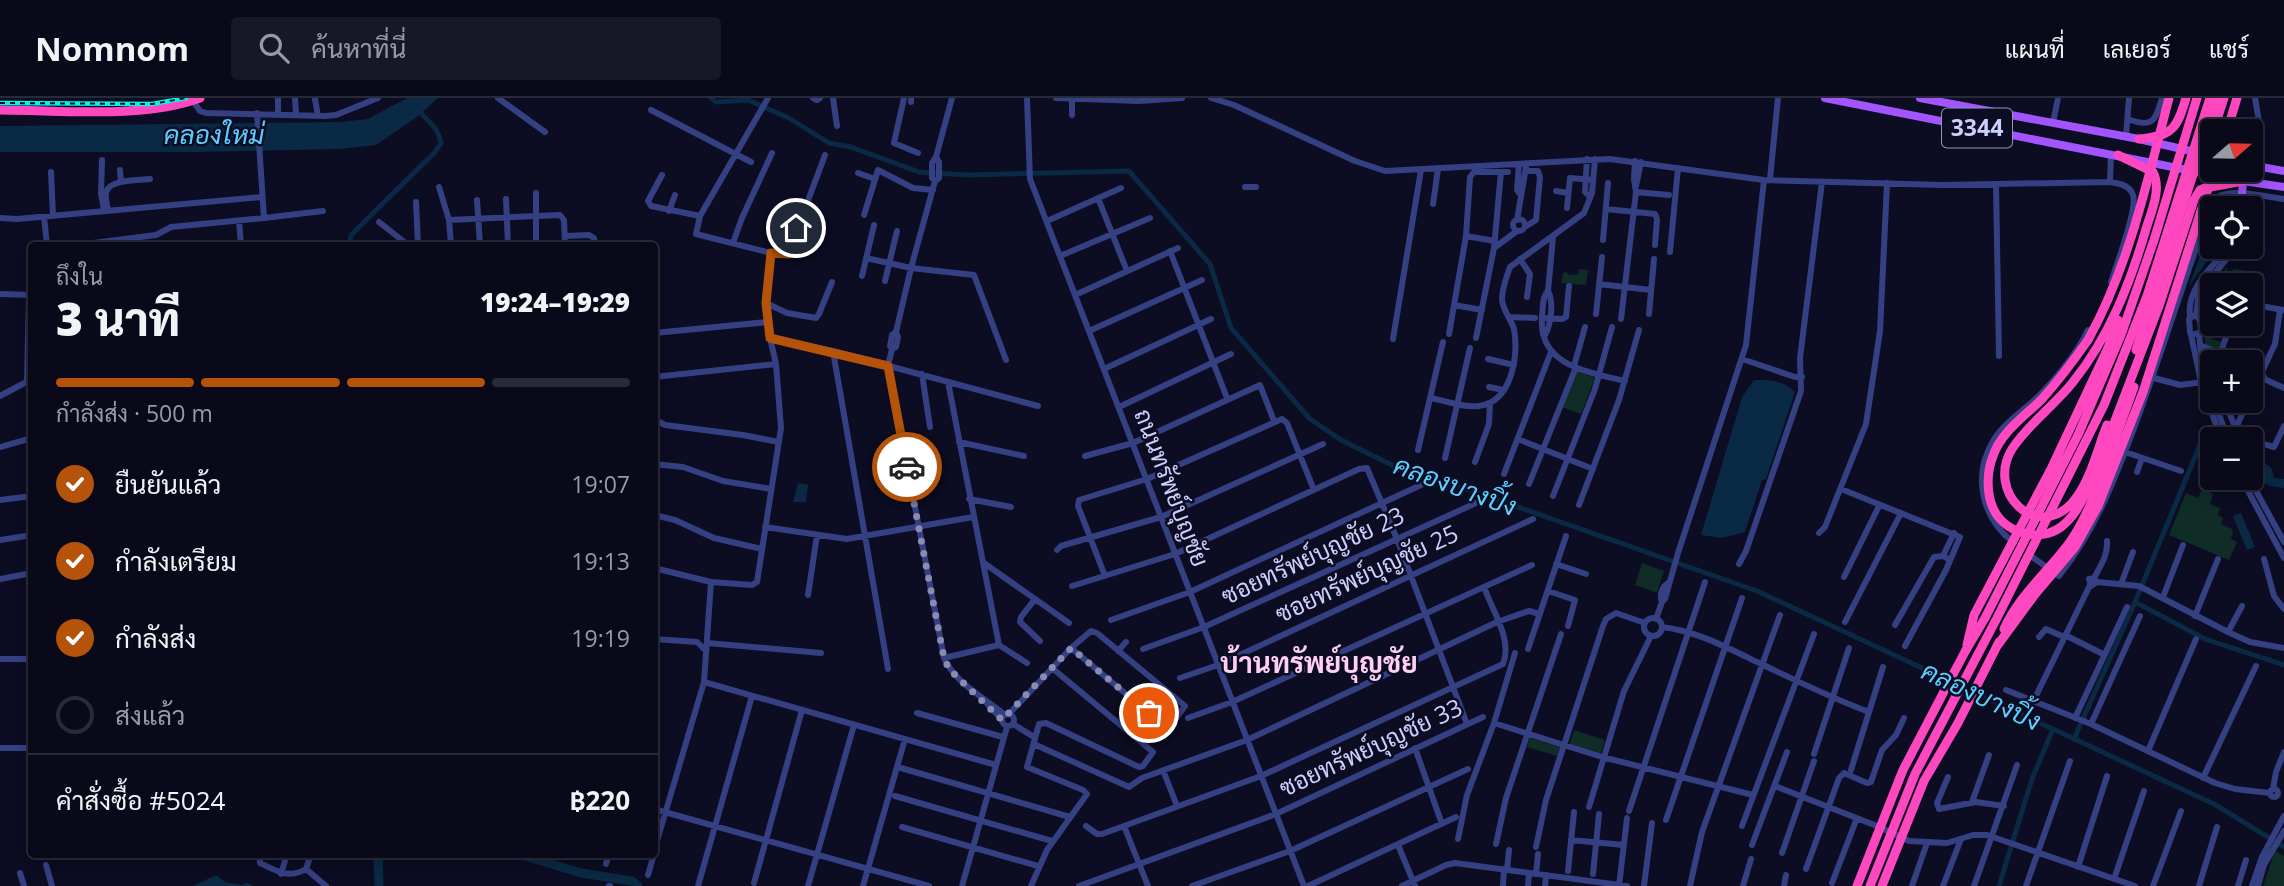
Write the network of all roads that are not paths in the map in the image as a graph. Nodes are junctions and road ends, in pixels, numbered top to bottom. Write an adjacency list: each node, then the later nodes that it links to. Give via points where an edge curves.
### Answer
1 (278, 98): 36 (street)
2 (295, 98): 37 (street)
3 (377, 98): 39 (street, via 336,115)
4 (498, 98): 47 (street)
5 (768, 98): 53 (street)
6 (813, 98): 7 (street)
7 (820, 98)
8 (833, 98): 46 (street)
9 (952, 98): 91 (street)
10 (1027, 98): 125 (street, ถนนทรัพย์บุญชัย, via 1030,178)
11 (1056, 98): 31 (street)
12 (1182, 98): 33 (street)
13 (1211, 98): 66 (street, via 1377,170)
14 (1778, 98): 75 (street)
15 (1825, 98): 55 (main road, 3344)
16 (1920, 98): 45 (main road, 3344)
17 (2057, 98): 45 (street)
18 (2129, 98): 44 (street)
19 (2162, 98): 44 (street, via 2152,121)
20 (2169, 98): 201 (highway, bridge, via 2124,263 2103,312 2088,340 1994,452 1989,490 2000,519 2022,533 2045,534 2073,514 2091,483)
21 (2186, 98): 49 (highway, via 2172,130)
22 (2197, 98): 379 (highway, bridge, via 2141,279 2093,403)
23 (2210, 98): 553 (highway, bridge, via 2147,296 2105,405 1915,774)
24 (2218, 98): 161 (highway, bridge, via 2139,344 2077,497 2054,515 2022,511 2007,488 2008,457 2088,362 2111,323)
25 (2224, 98): 41 (highway)
26 (2237, 98): 42 (highway)
27 (2255, 98): 43 (street)
28 (197, 99): 34 (highway, via 144,110); 40 (street, via 202,113)
29 (315, 99): 39 (street)
30 (909, 99): 51 (street, via 894,143)
31 (1072, 99): 32 (street); 38 (street)
32 (1121, 99): 33 (street)
33 (1172, 99)
34 (0, 110)
35 (651, 110): 53 (street)
36 (278, 113): 37 (street); 40 (street)
37 (296, 114): 39 (street)
38 (1072, 115)
39 (318, 116)
40 (257, 117): 99 (street)
41 (2218, 119)
42 (2231, 119)
43 (2259, 119)
44 (2128, 120): 48 (street)
45 (2053, 123): 48 (main road, 3344)
46 (837, 126)
47 (545, 132)
48 (2126, 136): 49 (main road, 3344)
49 (2139, 139): 52 (main road, 3344)
50 (772, 153): 147 (street)
51 (918, 153)
52 (2200, 153)
53 (736, 155): 59 (street); 115 (street)
54 (825, 155): 153 (street, via 789,253)
55 (2115, 155): 69 (main road, 3344); 77 (street); 161 (highway, via 2153,172 2157,184)
56 (1587, 159): 57 (street); 61 (street); 74 (street)
57 (1595, 159): 60 (street); 74 (street)
58 (102, 160): 108 (street, via 101,194)
59 (751, 162)
60 (1638, 162): 63 (street); 92 (street)
61 (1525, 166): 64 (street); 123 (street); 128 (street, via 1541,177 1536,220)
62 (2263, 167): 67 (main road)
63 (1678, 168): 75 (street); 152 (street)
64 (1438, 169): 66 (street); 105 (street)
65 (120, 170): 82 (street)
66 (1421, 170): 204 (street)
67 (2284, 171)
68 (51, 172): 113 (street)
69 (2200, 172)
70 (858, 173): 73 (street)
71 (662, 175): 110 (street, via 648,201 653,208)
72 (150, 179): 82 (street)
73 (875, 179): 91 (street, via 880,169 913,188); 112 (street)
74 (1590, 180): 94 (street, via 1570,178); 134 (street, via 1592,193 1584,213)
75 (1767, 180): 76 (street); 214 (street)
76 (1822, 182): 84 (street); 227 (street, via 1800,358)
77 (2110, 182): 85 (street); 258 (street, via 2124,185 2133,196 2118,263 2086,335 2043,390 1992,442 1982,483 1990,519 2059,576 2090,532)
78 (2210, 182): 370 (highway, bridge, via 2160,343 2098,506 2075,547)
79 (2239, 182): 171 (highway, via 2200,191)
80 (2243, 182): 96 (main road)
81 (2250, 182): 89 (main road, 3344)
82 (121, 183): 108 (street, via 107,190)
83 (1608, 183): 107 (street)
84 (1887, 183): 85 (street); 275 (street, via 1875,364 1864,431)
85 (1996, 184): 212 (street)
86 (439, 187): 122 (street)
87 (1245, 187): 88 (street)
88 (1256, 187)
89 (2284, 187)
90 (1121, 188): 100 (street)
91 (933, 190): 163 (street)
92 (1636, 190): 98 (street); 111 (street)
93 (1556, 191): 94 (street)
94 (1568, 192): 106 (street)
95 (536, 193): 114 (street)
96 (2246, 194): 102 (street); 166 (street, via 2224,193 2213,200)
97 (675, 195): 110 (street)
98 (1670, 195)
99 (262, 197): 108 (street); 118 (street)
100 (1098, 198): 125 (street); 131 (street)
101 (506, 199): 119 (street)
102 (2284, 199)
103 (477, 200): 121 (street)
104 (416, 202): 140 (street)
105 (1433, 204)
106 (1567, 208)
107 (1606, 209): 111 (street); 135 (street)
108 (106, 210): 113 (street)
109 (323, 211): 118 (street)
110 (668, 211): 115 (street)
111 (1633, 213): 149 (street, via 1657,216); 173 (street)
112 (864, 215)
113 (53, 216): 116 (street)
114 (535, 216): 119 (street); 132 (street, via 562,216); 144 (street)
115 (700, 216): 147 (street, via 698,236)
116 (44, 217): 117 (street); 136 (street)
117 (0, 218)
118 (264, 218): 124 (street)
119 (507, 218): 121 (street); 143 (street)
120 (1150, 218): 131 (street)
121 (479, 219): 122 (street); 142 (street)
122 (449, 220): 141 (street)
123 (1517, 220): 128 (street); 130 (street, via 1513,225)
124 (239, 221): 137 (street, via 171,227 156,235); 138 (street)
125 (1047, 221): 154 (street, ถนนทรัพย์บุญชัย)
126 (379, 222): 139 (street)
127 (874, 225): 156 (street)
128 (1525, 227): 130 (street)
129 (897, 230): 162 (street)
130 (1517, 231): 148 (street)
131 (1113, 235): 154 (street); 164 (street)
132 (565, 236): 145 (street); 146 (street, via 589,235)
133 (1466, 236): 148 (street); 148 (street, via 1472,174 1504,172); 181 (street)
134 (1553, 237): 157 (street); 189 (street)
135 (1603, 240)
136 (47, 242)
137 (101, 242)
138 (241, 242)
139 (404, 242)
140 (418, 242)
141 (451, 242)
142 (480, 242)
143 (508, 242)
144 (536, 242)
145 (565, 242)
146 (595, 242)
147 (733, 243): 153 (street)
148 (1494, 245): 183 (street)
149 (1655, 245)
150 (1178, 248): 151 (street)
151 (1170, 251): 164 (street); 174 (street)
152 (1670, 252)
153 (771, 253): 180 (street)
154 (1060, 256): 178 (street, ถนนทรัพย์บุญชัย)
155 (1602, 257): 170 (street)
156 (866, 258): 162 (street); 165 (street)
157 (1520, 259): 179 (street, via 1529,272); 188 (street, via 1510,267 1502,298)
158 (1654, 259): 175 (street)
159 (2219, 259): 187 (street, via 2194,291 2189,303)
160 (2226, 259): 187 (street, via 2199,293)
161 (2136, 261): 379 (highway, bridge, via 2108,348 1974,615)
162 (889, 264): 163 (street); 168 (street)
163 (911, 268): 215 (street, via 974,275); 219 (street)
164 (1128, 271): 178 (street)
165 (862, 276)
166 (2186, 279): 171 (street); 229 (street)
167 (1202, 280): 174 (street)
168 (885, 281)
169 (832, 282): 180 (street, via 816,318 787,313)
170 (1599, 284): 173 (street); 185 (street)
171 (2167, 285): 201 (highway)
172 (1569, 286): 189 (street, via 1566,317)
173 (1625, 287): 175 (street); 191 (street)
174 (1184, 288): 193 (street); 197 (street)
175 (1651, 290): 186 (street)
176 (0, 295): 177 (street)
177 (28, 295)
178 (1075, 295): 197 (street, ถนนทรัพย์บุญชัย)
179 (1527, 297)
180 (766, 303): 192 (street)
181 (1454, 305): 183 (street); 199 (street)
182 (2263, 306): 184 (street)
183 (1482, 310): 203 (street)
184 (2282, 310): 221 (street, via 2275,344)
185 (1596, 314)
186 (1649, 314)
187 (2193, 316): 200 (street, via 2200,320); 205 (street)
188 (1509, 317): 189 (street); 218 (street, via 1516,347)
189 (1542, 318): 210 (street, via 1541,330)
190 (1211, 319): 193 (street)
191 (1622, 319)
192 (768, 322): 198 (street); 202 (street)
193 (1199, 324): 216 (street); 222 (street)
194 (1585, 327): 220 (street)
195 (1612, 327): 225 (street)
196 (1639, 330): 231 (street)
197 (1089, 331): 222 (street, ถนนทรัพย์บุญชัย)
198 (658, 333)
199 (1449, 334)
200 (2199, 334): 205 (street); 208 (street)
201 (2148, 335): 370 (highway, bridge, via 2082,524 2014,610)
202 (770, 338): 209 (street); 217 (street)
203 (1476, 338)
204 (1393, 339)
205 (2191, 339): 208 (street); 223 (street)
206 (1443, 342): 239 (street)
207 (1470, 348): 241 (street)
208 (2201, 349)
209 (833, 351): 219 (street); 300 (street)
210 (1551, 352): 220 (street); 249 (street)
211 (1231, 354): 216 (street)
212 (1999, 356)
213 (1488, 359): 218 (street)
214 (1742, 359): 227 (street); 347 (street)
215 (1006, 360)
216 (1213, 361): 238 (street); 243 (street)
217 (776, 364): 226 (street); 250 (street)
218 (1514, 365): 236 (street)
219 (888, 366): 224 (street); 294 (street)
220 (1575, 367): 225 (street); 257 (street)
221 (2263, 367)
222 (1104, 369): 243 (street, ถนนทรัพย์บุญชัย)
223 (2200, 369)
224 (922, 374): 232 (street); 247 (street)
225 (1600, 375): 231 (street); 264 (street)
226 (658, 377)
227 (1802, 377): 318 (street, via 1784,442)
228 (2263, 378): 235 (street)
229 (2154, 379): 233 (street, via 2180,385); 258 (street)
230 (28, 381): 237 (street)
231 (1625, 381): 267 (street)
232 (948, 382): 242 (street); 251 (street)
233 (2200, 382)
234 (1489, 387): 236 (street)
235 (2284, 388)
236 (1503, 390): 240 (street)
237 (0, 397)
238 (1227, 398): 245 (street, via 1260,385); 252 (street)
239 (1430, 398): 241 (street); 256 (street)
240 (1490, 403): 241 (street); 265 (street, via 1489,424)
241 (1457, 404): 262 (street)
242 (1038, 406)
243 (1119, 407): 252 (street, ถนนทรัพย์บุญชัย)
244 (658, 421): 250 (street)
245 (1274, 421): 259 (street, via 1285,419); 271 (street)
246 (2284, 426): 254 (street, via 2274,447)
247 (930, 427)
248 (28, 439): 255 (street)
249 (1518, 439): 257 (street); 270 (street)
250 (779, 442): 274 (street)
251 (959, 442): 260 (street); 281 (street)
252 (1133, 443): 261 (street); 271 (street, ถนนทรัพย์บุญชัย)
253 (1323, 443): 259 (street)
254 (2263, 443)
255 (0, 447)
256 (1418, 450)
257 (1543, 451): 264 (street); 272 (street)
258 (2125, 453): 263 (street)
259 (1299, 454): 276 (street); 291 (street)
260 (1024, 456)
261 (1085, 456)
262 (1445, 458)
263 (2142, 458): 268 (street); 269 (street)
264 (1567, 460): 267 (street); 280 (street)
265 (1475, 462)
266 (658, 464): 274 (street)
267 (1593, 469): 285 (street)
268 (2181, 471)
269 (2137, 472)
270 (1504, 474)
271 (1147, 479): 291 (street, ถนนทรัพย์บุญชัย); 301 (street, via 1079,500)
272 (1529, 484)
273 (1420, 485): 283 (street)
274 (771, 489): 293 (street)
275 (1840, 489): 286 (street); 295 (street)
276 (1314, 490): 283 (street, via 1363,468 1369,470); 310 (street)
277 (2247, 490): 312 (street)
278 (2256, 490): 305 (street)
279 (28, 496): 282 (street)
280 (1553, 496)
281 (969, 499): 287 (street); 290 (street)
282 (0, 500)
283 (1382, 503): 302 (street); 334 (street)
284 (1476, 503): 302 (street, ซอยทรัพย์บุญชัย 23)
285 (1579, 505)
286 (1880, 506): 288 (street); 325 (street)
287 (1010, 507)
288 (1901, 513): 296 (street); 350 (street)
289 (658, 516): 307 (street, via 719,540)
290 (973, 517): 294 (street); 316 (street)
291 (1161, 517): 301 (street); 310 (street, ถนนทรัพย์บุญชัย)
292 (1533, 519): 323 (street, ซอยทรัพย์บุญชัย 25)
293 (765, 527): 297 (street); 307 (street)
294 (918, 527): 300 (street); 384 (street)
295 (1819, 533)
296 (1954, 533): 311 (street); 315 (street, via 1961,539)
297 (817, 535): 300 (street); 335 (street)
298 (28, 536): 303 (street)
299 (1566, 536): 317 (street)
300 (866, 537): 393 (street)
301 (1090, 538): 308 (street); 324 (street)
302 (1396, 538): 323 (street); 355 (street, ซอยทรัพย์บุญชัย 23)
303 (0, 540)
304 (2107, 541): 329 (street)
305 (2284, 542)
306 (2183, 545): 336 (street)
307 (762, 549): 327 (street, via 756,584)
308 (1057, 550)
309 (2133, 552): 330 (street)
310 (1175, 554): 324 (street); 334 (street, ถนนทรัพย์บุญชัย)
311 (1943, 556): 315 (street); 353 (street, via 1934,557)
312 (2284, 558)
313 (2218, 559): 346 (street)
314 (2264, 559): 341 (street, via 2274,596)
315 (1950, 560): 369 (street)
316 (984, 563): 338 (street); 368 (street)
317 (1556, 564): 322 (street); 333 (street)
318 (1739, 564)
319 (1532, 565): 332 (street)
320 (658, 569): 327 (street)
321 (28, 574): 326 (street)
322 (1586, 574)
323 (1410, 575): 342 (street); 388 (street, ซอยทรัพย์บุญชัย 25)
324 (1105, 576): 331 (street)
325 (1843, 577)
326 (0, 579)
327 (711, 582): 371 (street)
328 (1705, 582): 357 (street)
329 (2094, 582): 330 (street); 362 (street)
330 (2121, 584): 336 (street)
331 (1073, 586)
332 (1484, 587): 342 (street); 349 (street)
333 (1548, 591): 343 (street); 354 (street, via 1575,600)
334 (1190, 592): 348 (street); 355 (street, ถนนทรัพย์บุญชัย)
335 (808, 595)
336 (2163, 597): 346 (street)
337 (1742, 598): 372 (street)
338 (1035, 599): 351 (street); 366 (street, via 1020,622)
339 (2242, 606): 358 (street)
340 (2127, 607): 383 (street)
341 (2284, 609)
342 (1425, 612): 378 (street); 402 (street)
343 (1540, 614): 349 (street, via 1529,611); 377 (street)
344 (1780, 615): 389 (street)
345 (2140, 616): 412 (street)
346 (2195, 616): 358 (street)
347 (1656, 619): 352 (street); 356 (street)
348 (1111, 620)
349 (1497, 622): 378 (street); 397 (street, via 1507,647 1503,664)
350 (1845, 622)
351 (1069, 623)
352 (1645, 623): 361 (street); 422 (street, via 1615,613 1606,619)
353 (1895, 625)
354 (1568, 626)
355 (1203, 627): 376 (street, ซอยทรัพย์บุญชัย 23); 388 (street, ถนนทรัพย์บุญชัย)
356 (1662, 627): 357 (street); 361 (street, via 1659,634)
357 (1687, 632): 372 (street); 435 (street)
358 (2228, 632): 375 (street, via 2250,642)
359 (1561, 634): 416 (street)
360 (1814, 634): 395 (street)
361 (1651, 636): 430 (street, via 1624,691)
362 (2065, 636): 363 (street, via 2046,629); 383 (street); 401 (street)
363 (2039, 637)
364 (658, 639): 371 (street)
365 (2196, 639): 426 (street)
366 (1040, 641)
367 (1126, 642): 380 (street)
368 (999, 645): 384 (street); 387 (street)
369 (1905, 646)
370 (1997, 646): 554 (highway, bridge, via 1924,781)
371 (707, 647): 381 (street); 396 (street)
372 (1726, 647): 389 (street); 440 (street)
373 (1071, 648): 380 (street, via 1091,631); 380 (street, via 1168,729 1185,706); 392 (street)
374 (1849, 648): 400 (street)
375 (2284, 648)
376 (1143, 649)
377 (1528, 649)
378 (1439, 650): 397 (street); 420 (street)
379 (1966, 650): 552 (highway, bridge, via 1903,770)
380 (1118, 651)
381 (821, 653)
382 (1515, 653): 411 (street)
383 (2103, 654): 410 (street)
384 (944, 658): 406 (street, via 949,669)
385 (0, 659): 386 (street)
386 (27, 659)
387 (1027, 663)
388 (1218, 665): 394 (street, ซอยทรัพย์บุญชัย 25); 402 (street, ถนนทรัพย์บุญชัย)
389 (1763, 665): 395 (street); 444 (street)
390 (2256, 666): 443 (street)
391 (1883, 667): 404 (street)
392 (1052, 668): 406 (street); 418 (street, via 1153,752 1139,767 1043,722)
393 (888, 669)
394 (1180, 678)
395 (1796, 681): 400 (street); 452 (street)
396 (704, 682): 399 (street); 460 (street)
397 (1453, 687): 413 (street); 439 (street)
398 (2006, 690): 401 (street)
399 (752, 696): 403 (street); 475 (street)
400 (1833, 698): 404 (street); 450 (street)
401 (2034, 700): 410 (street)
402 (1232, 702): 408 (street); 420 (street, ถนนทรัพย์บุญชัย)
403 (802, 710): 414 (street); 484 (street)
404 (1869, 712): 438 (street)
405 (917, 713): 417 (street)
406 (1006, 717): 415 (street)
407 (1483, 717): 413 (street, ซอยทรัพย์บุญชัย 33)
408 (1188, 718)
409 (1904, 718): 457 (street, via 1898,733 1882,750 1871,782 1842,774)
410 (2076, 718): 412 (street)
411 (1494, 723): 416 (street); 481 (street, via 1467,795)
412 (2089, 723): 426 (street)
413 (1467, 724): 425 (street, ซอยทรัพย์บุญชัย 33)
414 (854, 725): 419 (street); 498 (street)
415 (1010, 725): 417 (street); 418 (street)
416 (1529, 734): 422 (street); 488 (street, via 1506,798)
417 (1003, 737): 432 (street)
418 (1034, 737): 465 (street, via 1029,769 1087,794)
419 (905, 739): 432 (street); 513 (street)
420 (1247, 740): 437 (street); 439 (street, ถนนทรัพย์บุญชัย)
421 (1036, 745): 437 (street, via 1128,787)
422 (1562, 746): 430 (street); 517 (street)
423 (0, 748): 424 (street)
424 (28, 748)
425 (1415, 748): 445 (street); 462 (street, ซอยทรัพย์บุญชัย 33)
426 (2148, 751): 443 (street)
427 (1787, 752): 446 (street)
428 (2284, 752): 448 (street, via 2276,772)
429 (1989, 755): 453 (street)
430 (1602, 757): 435 (street); 456 (street)
431 (2070, 761): 497 (street)
432 (996, 765): 449 (street)
433 (2017, 765): 455 (street)
434 (901, 768): 449 (street)
435 (1643, 768): 440 (street); 490 (street, via 1628,814)
436 (1468, 769): 445 (street)
437 (1163, 770): 454 (street)
438 (1851, 770)
439 (1261, 776): 454 (street); 462 (street, ถนนทรัพย์บุญชัย)
440 (1681, 776): 444 (street); 469 (street)
441 (2107, 776): 510 (street)
442 (1948, 777): 453 (street, via 1937,803 1939,809)
443 (2203, 778): 448 (street, via 2235,789)
444 (1719, 785): 452 (street); 549 (street)
445 (1429, 786): 471 (street); 493 (street)
446 (1775, 786): 450 (street); 491 (street)
447 (2144, 791): 524 (street)
448 (2276, 792)
449 (989, 793): 465 (street); 468 (street)
450 (1802, 795): 457 (street); 496 (street)
451 (895, 796): 468 (street)
452 (1754, 796): 474 (street)
453 (1972, 802): 455 (street)
454 (1177, 806): 473 (street)
455 (2004, 806): 479 (street)
456 (1589, 807)
457 (1829, 808): 467 (street); 512 (street)
458 (658, 810): 460 (street)
459 (2181, 811): 560 (street)
460 (665, 812): 475 (street); 480 (street)
461 (1574, 812): 483 (street)
462 (1276, 814): 493 (street, ถนนทรัพย์บุญชัย); 507 (street, ซอยทรัพย์บุญชัย 33)
463 (1598, 814): 486 (street)
464 (2284, 816): 495 (street)
465 (1070, 817): 485 (street)
466 (1456, 817): 471 (street)
467 (1857, 818): 487 (street, via 1909,841); 527 (street)
468 (980, 820): 485 (street); 492 (street)
469 (1666, 820)
470 (1652, 823): 548 (street)
471 (1442, 824): 489 (street)
472 (1086, 826): 473 (street, via 1099,835)
473 (1124, 826): 507 (street)
474 (1742, 826)
475 (716, 827): 484 (street); 532 (street)
476 (902, 827): 492 (street)
477 (2217, 827): 561 (street)
478 (2284, 831): 495 (street)
479 (1991, 836): 482 (street); 497 (street); 557 (street)
480 (658, 838)
481 (1458, 839)
482 (1961, 839): 487 (street); 556 (street)
483 (1571, 840): 486 (street); 515 (street)
484 (766, 841): 498 (street); 525 (street)
485 (1052, 841): 509 (street)
486 (1596, 842): 490 (street); 519 (street)
487 (1927, 843): 555 (street)
488 (1496, 844)
489 (1398, 845): 526 (street); 541 (street)
490 (1624, 845): 546 (street)
491 (1752, 845)
492 (973, 847): 509 (street); 536 (street)
493 (1290, 850): 540 (street); 541 (street, ถนนทรัพย์บุญชัย)
494 (1509, 850): 514 (street)
495 (2269, 850): 563 (street); 564 (street)
496 (1782, 853)
497 (2038, 853): 510 (street); 558 (street)
498 (816, 856): 513 (street); 533 (street)
499 (260, 858): 518 (street, via 260,863)
500 (286, 858): 518 (street)
501 (310, 858): 511 (street)
502 (608, 858): 506 (street)
503 (653, 858): 520 (street)
504 (1751, 859): 550 (street)
505 (2246, 860): 562 (street)
506 (606, 864)
507 (1139, 864): 538 (street, ซอยทรัพย์บุญชัย 33); 539 (street)
508 (46, 865): 530 (street)
509 (1038, 866): 537 (street)
510 (2078, 867): 524 (street)
511 (306, 869): 518 (street); 531 (street)
512 (1806, 869)
513 (868, 870): 534 (street); 535 (street)
514 (1506, 870): 517 (street); 526 (street, via 1455,863); 543 (street)
515 (1568, 871)
516 (20, 873): 529 (street)
517 (1532, 873): 522 (street); 544 (street)
518 (281, 874)
519 (1593, 874)
520 (648, 875)
521 (1786, 875): 551 (street)
522 (1546, 876): 523 (street); 545 (street)
523 (1571, 882): 528 (street)
524 (2115, 882): 559 (street)
525 (754, 883)
526 (1414, 883): 542 (street)
527 (1832, 883)
528 (1596, 884): 546 (street)
529 (24, 886)
530 (52, 886)
531 (326, 886)
532 (698, 886)
533 (808, 886)
534 (863, 886)
535 (929, 886)
536 (962, 886)
537 (1031, 886)
538 (1079, 886)
539 (1148, 886)
540 (1192, 886)
541 (1306, 886)
542 (1402, 886)
543 (1503, 886)
544 (1528, 886)
545 (1545, 886)
546 (1619, 886): 547 (street)
547 (1628, 886)
548 (1644, 886)
549 (1690, 886)
550 (1744, 886)
551 (1784, 886)
552 (1857, 886)
553 (1870, 886)
554 (1882, 886)
555 (1912, 886)
556 (1943, 886)
557 (1973, 886)
558 (2026, 886)
559 (2135, 886)
560 (2153, 886)
561 (2199, 886)
562 (2238, 886)
563 (2252, 886)
564 (2258, 886)

